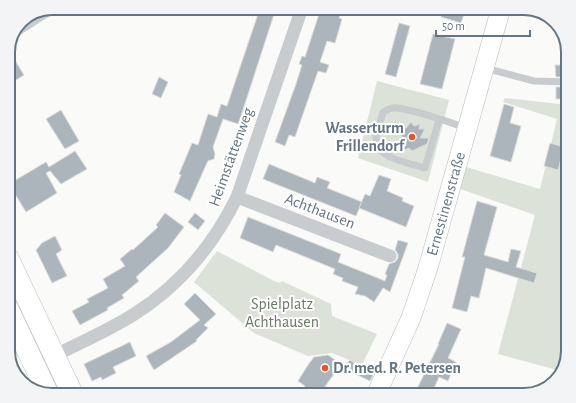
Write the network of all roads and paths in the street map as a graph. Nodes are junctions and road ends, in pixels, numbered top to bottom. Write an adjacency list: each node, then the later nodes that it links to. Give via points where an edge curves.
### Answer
1 (300, 15): 7 (street, Heimstättenweg)
2 (499, 15): 3 (main road, Ernestinenstraße)
3 (485, 68): 4 (lane, via 534,81); 6 (main road, Ernestinenstraße)
4 (561, 82)
5 (439, 120): 5 (lane, via 425,168 382,154 376,146 383,112 388,109 396,108); 6 (lane)
6 (469, 128): 14 (main road, Ernestinenstraße, via 423,285)
7 (237, 197): 8 (street, Achthausen); 11 (street, Heimstättenweg, via 224,224 195,264 158,297 135,314)
8 (390, 256)
9 (15, 273): 11 (main road)
10 (15, 324): 12 (main road)
11 (54, 356): 13 (main road)
12 (45, 387)
13 (70, 388)
14 (379, 388)

